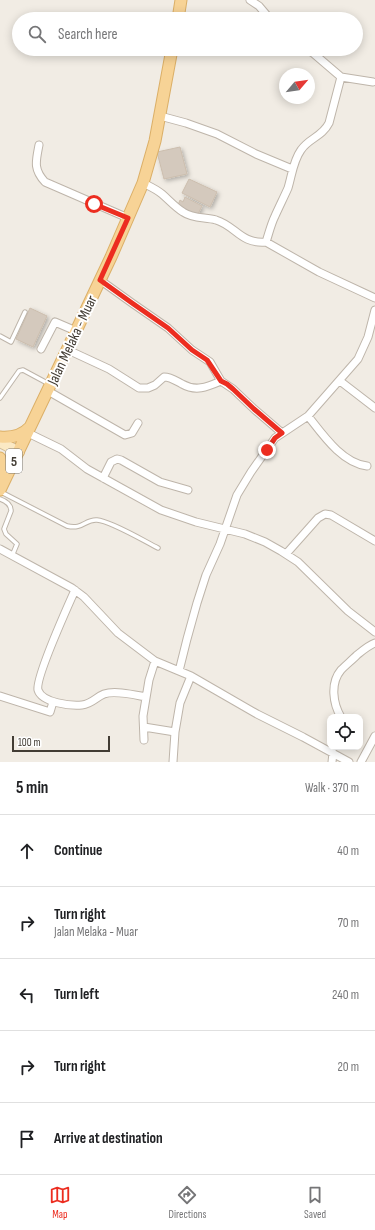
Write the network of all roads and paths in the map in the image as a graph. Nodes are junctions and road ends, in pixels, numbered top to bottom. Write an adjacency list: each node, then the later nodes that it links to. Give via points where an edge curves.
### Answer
1 (181, 0): 3 (main road)
2 (250, 0): 4 (street)
3 (179, 12)
4 (264, 12)
5 (171, 56): 9 (main road, Jalan Melaka - Muar / 5)
6 (316, 56): 7 (street)
7 (341, 77): 8 (street); 11 (street, via 326,130 300,150)
8 (374, 81)
9 (160, 116): 11 (street, via 217,134); 12 (main road, Jalan Melaka - Muar / 5)
10 (39, 145): 13 (street, via 36,168 45,182)
11 (292, 169): 14 (street, via 287,190)
12 (143, 183): 13 (main road, Jalan Melaka - Muar / 5); 14 (street, via 161,193 183,213 218,221 250,241)
13 (128, 218): 15 (main road, Jalan Melaka - Muar / 5)
14 (266, 242): 16 (street, via 319,272)
15 (100, 280): 19 (main road, Jalan Melaka - Muar / 5); 23 (street, via 168,328 207,360)
16 (375, 298)
17 (375, 310): 24 (street, via 362,353)
18 (25, 312): 20 (lane, via 11,342)
19 (76, 332): 21 (street, via 54,322); 22 (main road, Jalan Melaka - Muar / 5)
20 (0, 336)
21 (41, 349)
22 (68, 350): 23 (street, via 109,369 139,388 155,385 164,377 169,377 188,388 205,388); 25 (main road, Jalan Melaka - Muar / 5)
23 (221, 381): 31 (street)
24 (340, 381): 27 (street); 28 (street)
25 (50, 388): 26 (lane, via 23,370 17,373); 29 (street, via 125,435 132,433); 30 (main road, Jalan Melaka - Muar / 5)
26 (0, 398)
27 (375, 408)
28 (308, 416): 31 (street); 36 (street, via 352,462)
29 (138, 423)
30 (30, 429): 32 (main road, via 11,438); 34 (main road, Jalan Melaka - Muar / 5); 37 (street)
31 (282, 433): 42 (street, via 275,438 247,478)
32 (0, 437)
33 (0, 442): 34 (main road)
34 (19, 452): 39 (main road, Jalan Melaka - Muar / 5)
35 (0, 458): 39 (main road, via 3,474)
36 (367, 466)
37 (103, 478): 38 (street, via 111,462 117,459 160,482); 42 (street, via 161,510)
38 (188, 490)
39 (2, 492): 41 (lane); 44 (lane, via 67,526 80,526 98,520)
40 (0, 499): 41 (lane)
41 (6, 502): 47 (lane, via 12,511 4,526 4,532 17,544)
42 (225, 529): 46 (street, via 265,542); 52 (street, via 206,575)
43 (375, 541): 46 (street, via 325,514 318,518)
44 (158, 548)
45 (0, 549): 47 (street)
46 (286, 554): 49 (street, via 298,562 348,611)
47 (12, 556): 48 (street)
48 (75, 590): 51 (street, via 118,633); 56 (street, via 38,684 38,692 43,698)
49 (375, 632)
50 (374, 642): 57 (street, via 347,664 336,679 334,700)
51 (155, 661): 52 (street); 55 (street)
52 (179, 671): 53 (street)
53 (191, 676): 59 (street, via 180,704); 62 (street)
54 (0, 696): 56 (street, via 50,712)
55 (146, 697): 56 (street, via 105,693 89,704); 58 (street)
56 (53, 702)
57 (339, 714)
58 (144, 727): 59 (street); 61 (street)
59 (175, 732): 63 (street)
60 (375, 736): 66 (street)
61 (144, 740)
62 (333, 753): 64 (street); 65 (street)
63 (173, 762)
64 (332, 762)
65 (349, 762)
66 (361, 762)

